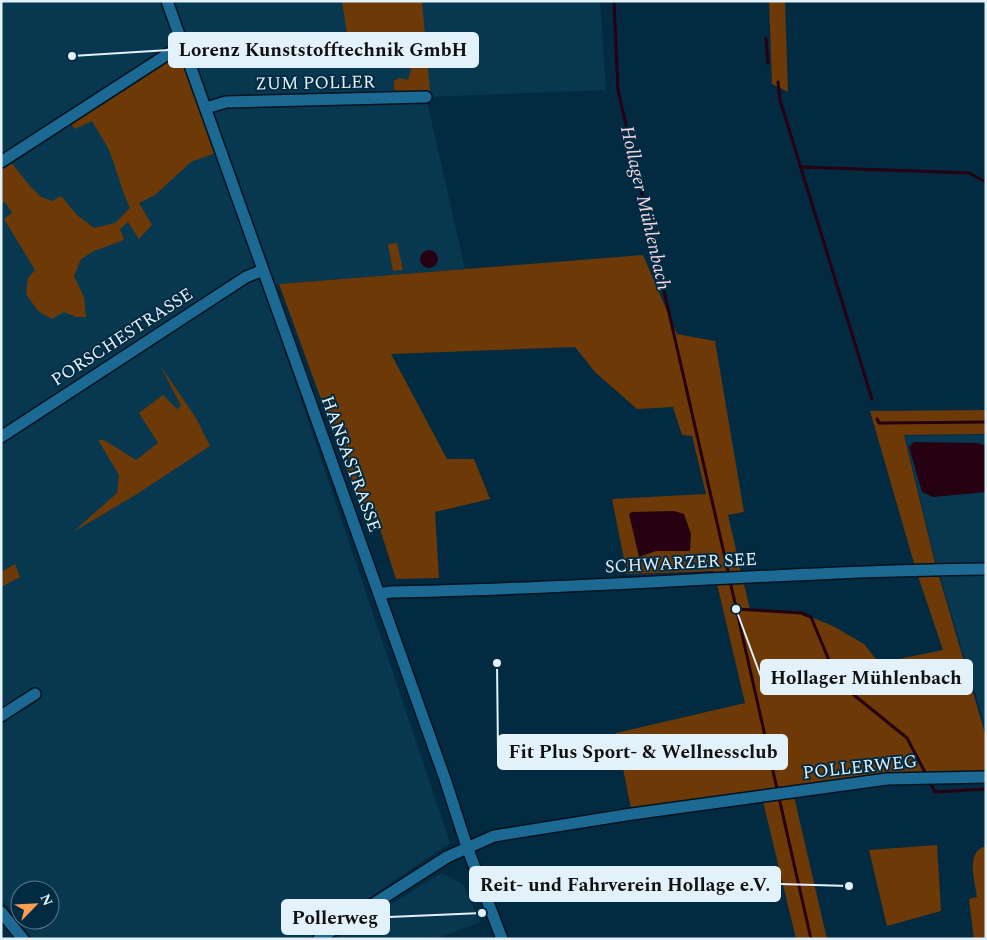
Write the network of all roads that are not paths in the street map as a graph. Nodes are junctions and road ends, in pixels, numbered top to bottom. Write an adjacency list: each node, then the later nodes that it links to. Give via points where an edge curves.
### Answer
1 (167, 1): 2 (street, HANSASTRASSE)
2 (184, 47): 4 (street, HANSASTRASSE); 5 (street)
3 (426, 97): 4 (street, ZUM POLLER, via 226,102)
4 (206, 108): 6 (street, HANSASTRASSE)
5 (1, 162)
6 (263, 270): 7 (street, PORSCHESTRASSE, via 238,282); 9 (street, HANSASTRASSE)
7 (1, 437)
8 (986, 569): 9 (street, SCHWARZER SEE)
9 (379, 594): 13 (street, HANSASTRASSE)
10 (35, 694): 11 (street)
11 (1, 716)
12 (986, 777): 13 (street, POLLERWEG, via 887,779 494,836)
13 (466, 847): 16 (street, POLLERWEG); 17 (street, HANSASTRASSE)
14 (1, 912): 15 (street)
15 (23, 939)
16 (319, 939)
17 (502, 939)

